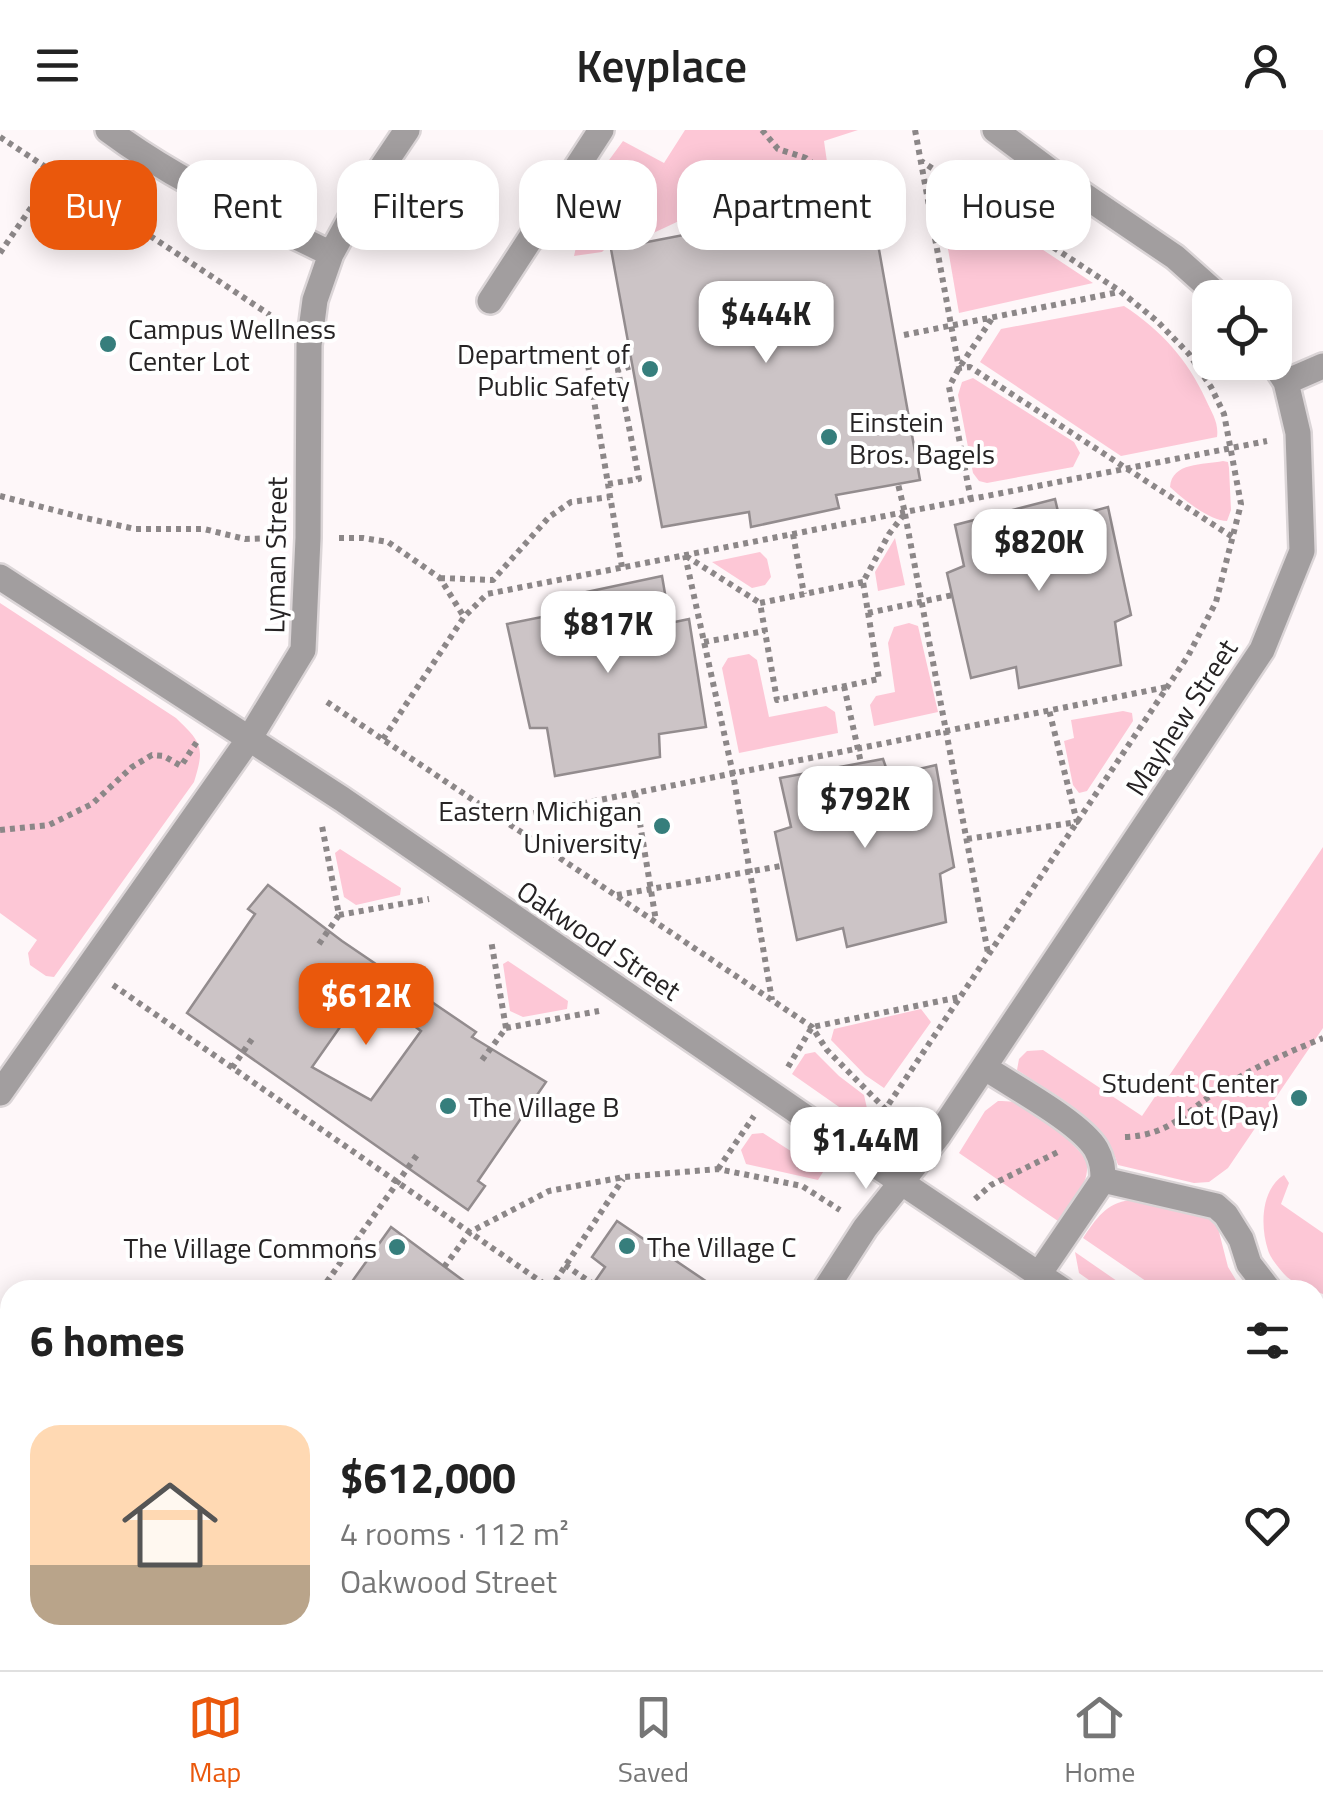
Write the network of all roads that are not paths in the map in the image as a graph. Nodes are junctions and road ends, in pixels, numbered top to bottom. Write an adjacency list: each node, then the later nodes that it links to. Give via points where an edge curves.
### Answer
1 (108, 130): 5 (street, via 174,174)
2 (408, 130): 5 (street, Lyman Street)
3 (602, 130): 7 (street)
4 (995, 130): 6 (street)
5 (331, 254): 12 (street, Lyman Street, via 309,345 302,650)
6 (1201, 280)
7 (490, 301)
8 (1323, 366): 9 (street)
9 (1292, 370)
10 (1281, 380): 13 (street, Mayhew Street, via 1298,434 1302,551 1262,650)
11 (0, 577): 12 (street, Oakwood Street)
12 (250, 739): 14 (street, Lyman Street); 16 (street, Oakwood Street)
13 (984, 1067): 15 (street, via 1081,1132 1098,1151); 16 (street, Mayhew Street)
14 (0, 1092)
15 (1103, 1180): 17 (street); 20 (street, via 1216,1206)
16 (902, 1183): 17 (street, Oakwood Street); 18 (street)
17 (1039, 1274): 19 (street, Oakwood Street)
18 (831, 1280)
19 (1048, 1280)
20 (1261, 1280)

